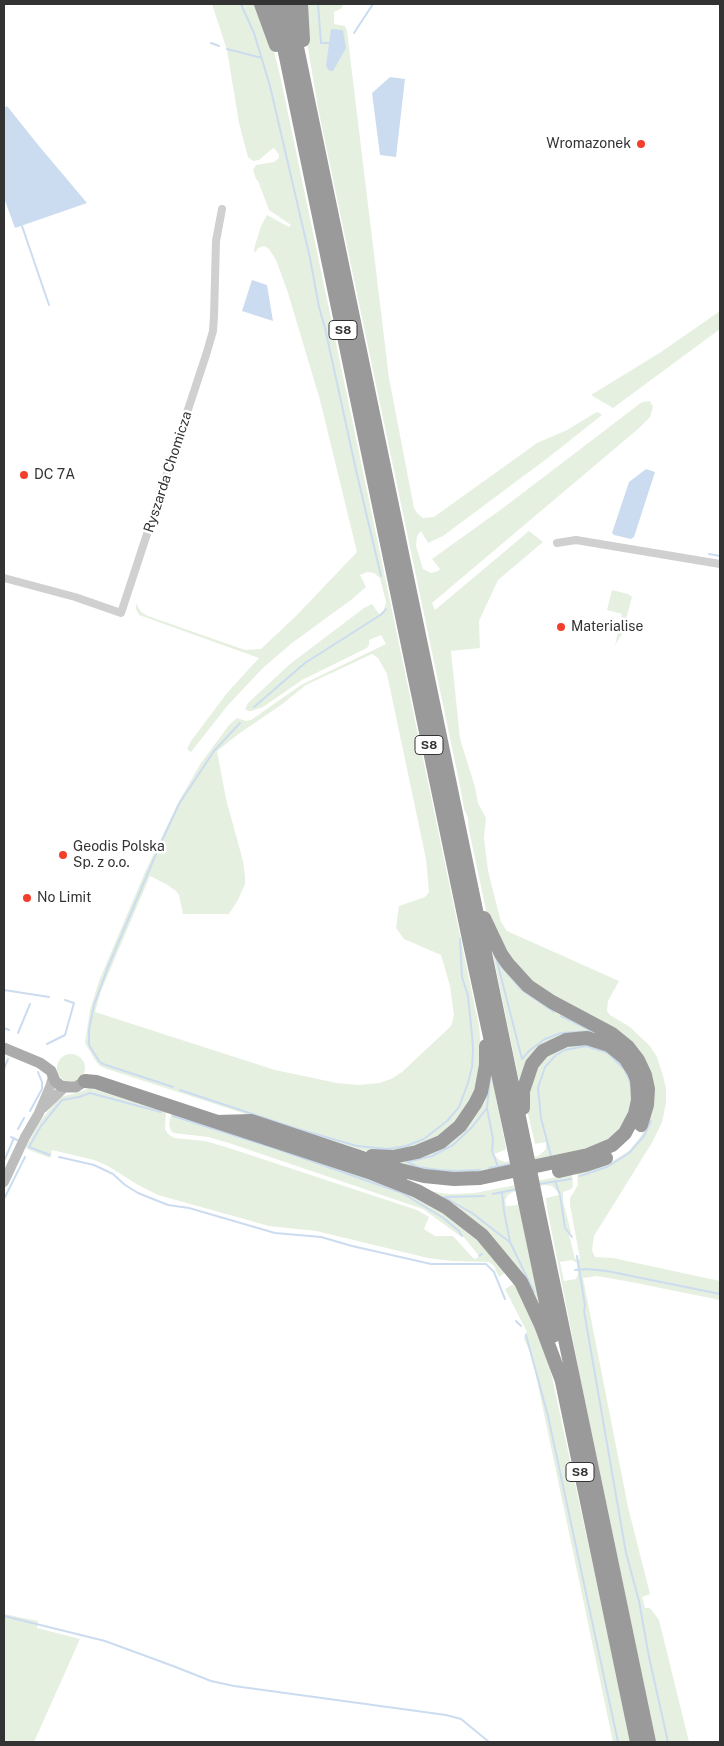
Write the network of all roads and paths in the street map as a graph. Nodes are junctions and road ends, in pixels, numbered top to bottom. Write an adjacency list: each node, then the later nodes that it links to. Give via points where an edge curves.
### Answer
1 (261, 4): 5 (highway)
2 (275, 4): 5 (highway, S8)
3 (288, 4): 6 (highway, S8)
4 (301, 4): 6 (highway)
5 (297, 114): 12 (highway, S8)
6 (313, 122): 11 (highway, S8)
7 (222, 209): 10 (street, Ryszarda Chomicza, via 216,247 212,331 121,613 75,596)
8 (557, 543): 9 (street, via 576,540)
9 (720, 564)
10 (4, 578)
11 (471, 882): 19 (highway, S8); 21 (highway, via 494,939 519,976 538,994 612,1034 638,1060 648,1089 644,1119 630,1142 606,1158 487,1186 429,1186)
12 (470, 944): 19 (highway, S8); 20 (highway, via 471,968 486,1052 483,1086 468,1116 441,1142 405,1156 375,1156)
13 (4, 1048): 14 (main road, via 40,1063)
14 (53, 1077): 16 (main road); 17 (street)
15 (85, 1081): 16 (main road, via 76,1087); 18 (highway)
16 (65, 1087): 17 (street)
17 (39, 1113): 22 (street)
18 (217, 1122): 20 (highway, via 251,1121); 21 (highway)
19 (520, 1147): 20 (highway, via 523,1091 532,1064 543,1051 566,1040 586,1038 609,1044 625,1058 638,1087 636,1114 619,1139 588,1155 497,1175 454,1179 409,1173); 23 (highway, S8, bridge)
20 (336, 1149)
21 (369, 1172): 24 (highway, via 435,1200 456,1213 488,1241 521,1282)
22 (4, 1182)
23 (531, 1201): 24 (highway, S8); 26 (highway, S8)
24 (562, 1381): 25 (highway, S8)
25 (637, 1742)
26 (649, 1742)

